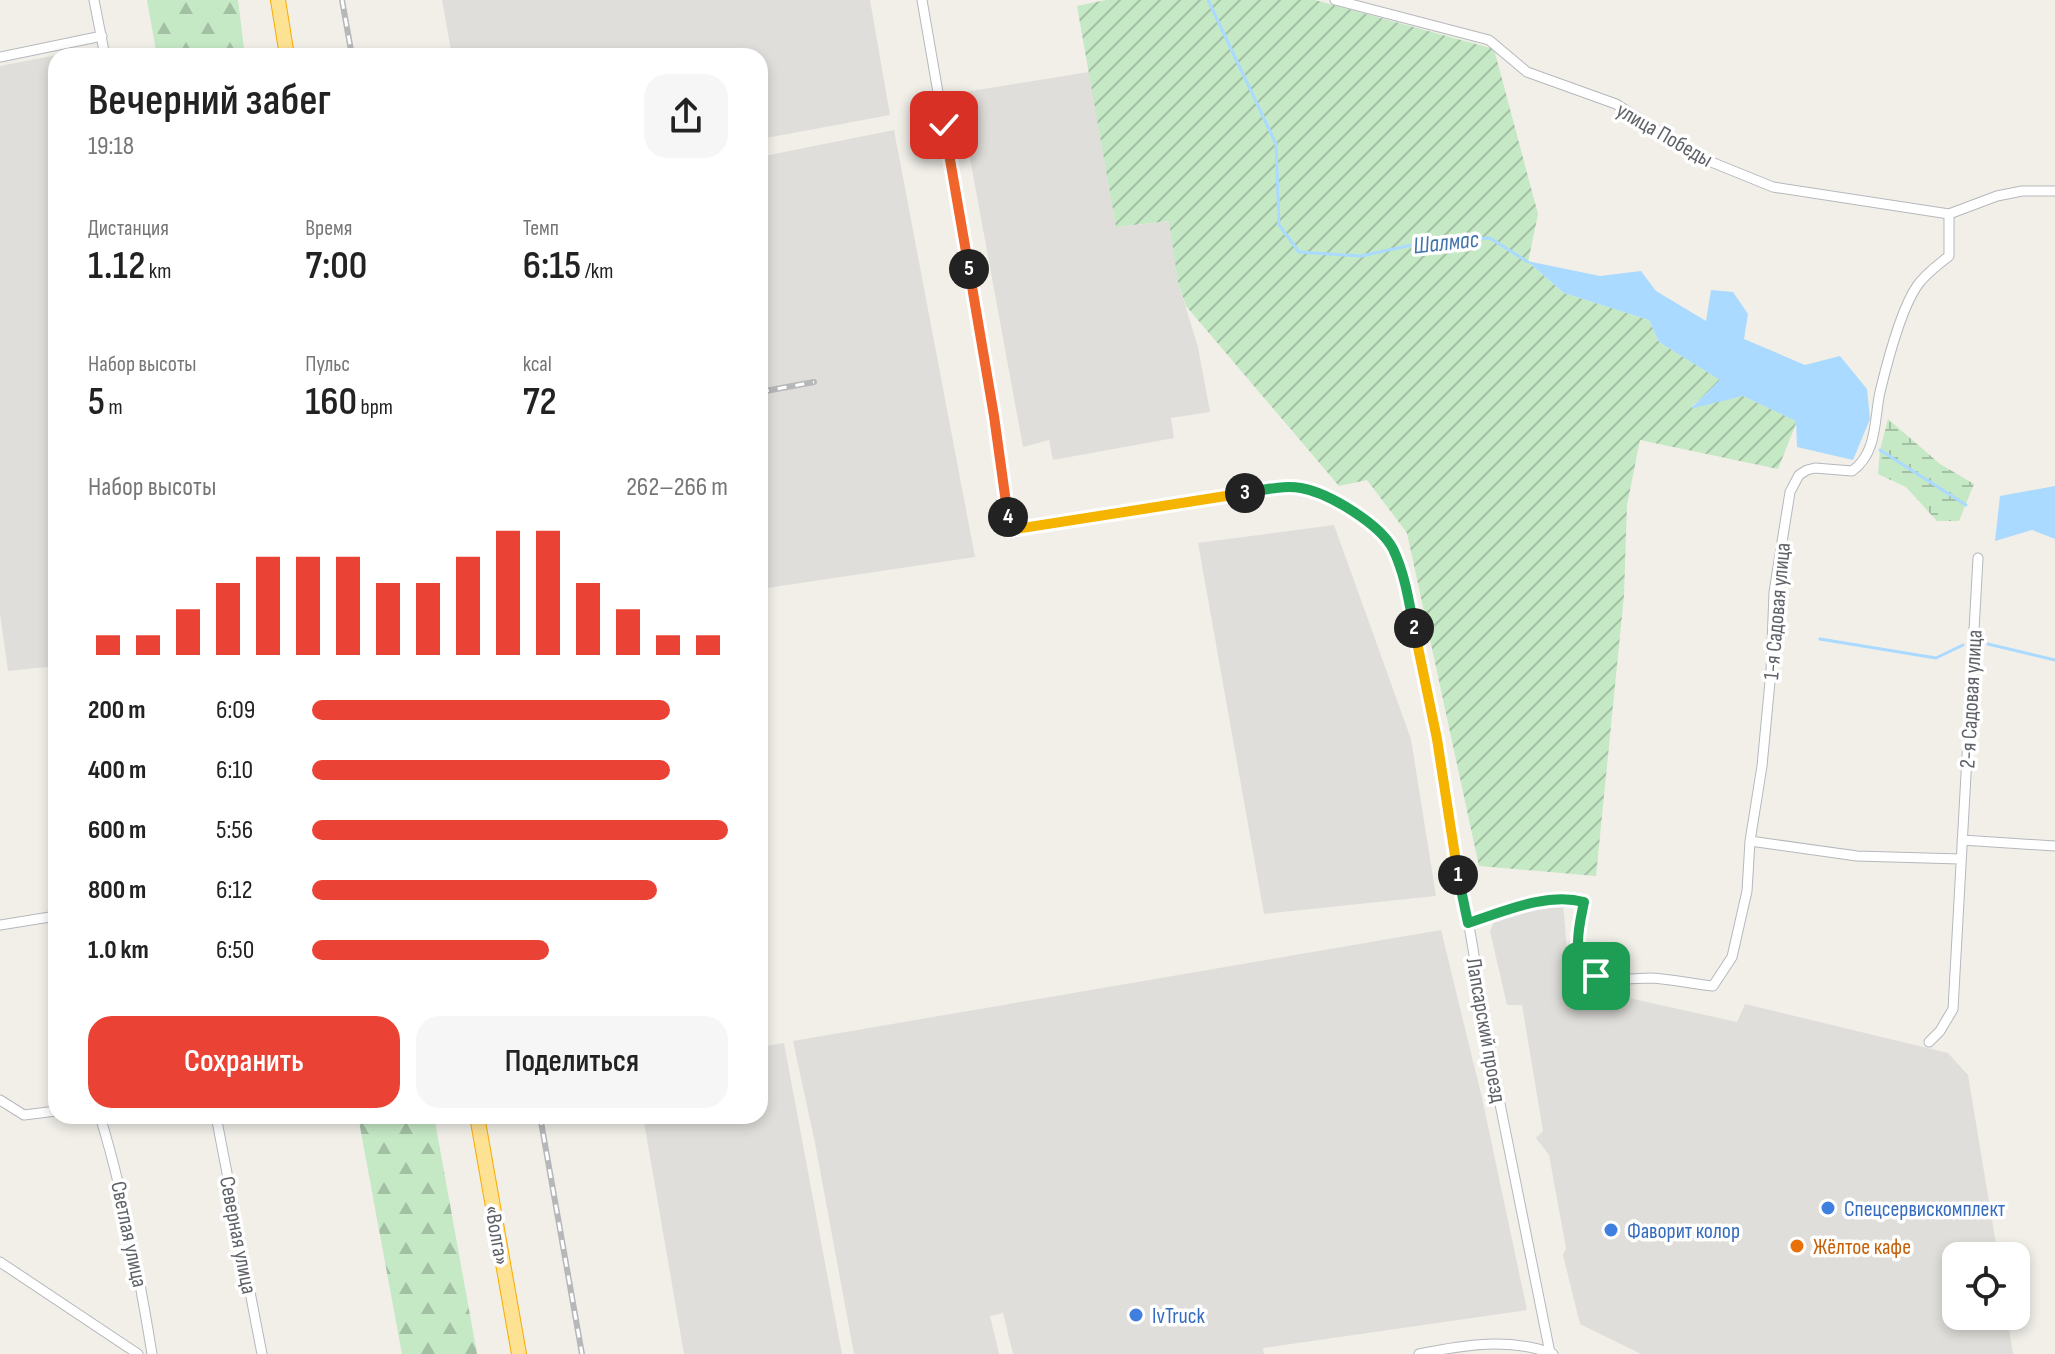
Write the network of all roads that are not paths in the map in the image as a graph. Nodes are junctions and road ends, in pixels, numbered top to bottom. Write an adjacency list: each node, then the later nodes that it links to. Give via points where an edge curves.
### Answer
1 (94, 0): 5 (street)
2 (278, 0): 7 (highway)
3 (922, 0): 17 (street, Лапсарский проезд, via 1010,530 1286,488 1318,493 1373,524 1393,549 1404,580)
4 (1335, 0): 10 (street, улица Победы, via 1489,40 1527,72 1616,104 1699,157 1773,187)
5 (102, 36): 6 (street); 8 (street)
6 (104, 48)
7 (286, 48)
8 (0, 57)
9 (2055, 191): 10 (street, улица Победы, via 1997,196)
10 (1949, 214): 13 (street, 1-я Садовая улица, via 1949,256 1917,286 1909,302 1884,375 1872,441 1861,462 1852,471 1807,470 1790,492 1774,592 1762,766)
11 (1978, 558): 12 (street, 2-я Садовая улица)
12 (1962, 840): 14 (street); 15 (street, 2-я Садовая улица)
13 (1750, 841): 15 (street, via 1857,856); 17 (street, 1-я Садовая улица, via 1737,941 1713,986 1591,974 1578,952 1584,902 1578,900 1533,903)
14 (2055, 846)
15 (1960, 859): 19 (street, 2-я Садовая улица, via 1953,1009)
16 (48, 917): 18 (street)
17 (1468, 923): 26 (street, Лапсарский проезд)
18 (0, 925)
19 (1929, 1042)
20 (0, 1100): 21 (street, via 24,1115)
21 (48, 1112)
22 (102, 1124): 28 (street, Светлая улица, via 137,1260)
23 (218, 1124): 29 (street, Северная улица)
24 (478, 1124): 30 (highway, «Волга»)
25 (0, 1262): 27 (street)
26 (1551, 1353): 31 (street, via 1500,1343)
27 (138, 1354)
28 (152, 1354)
29 (262, 1354)
30 (519, 1354)
31 (1419, 1354)

